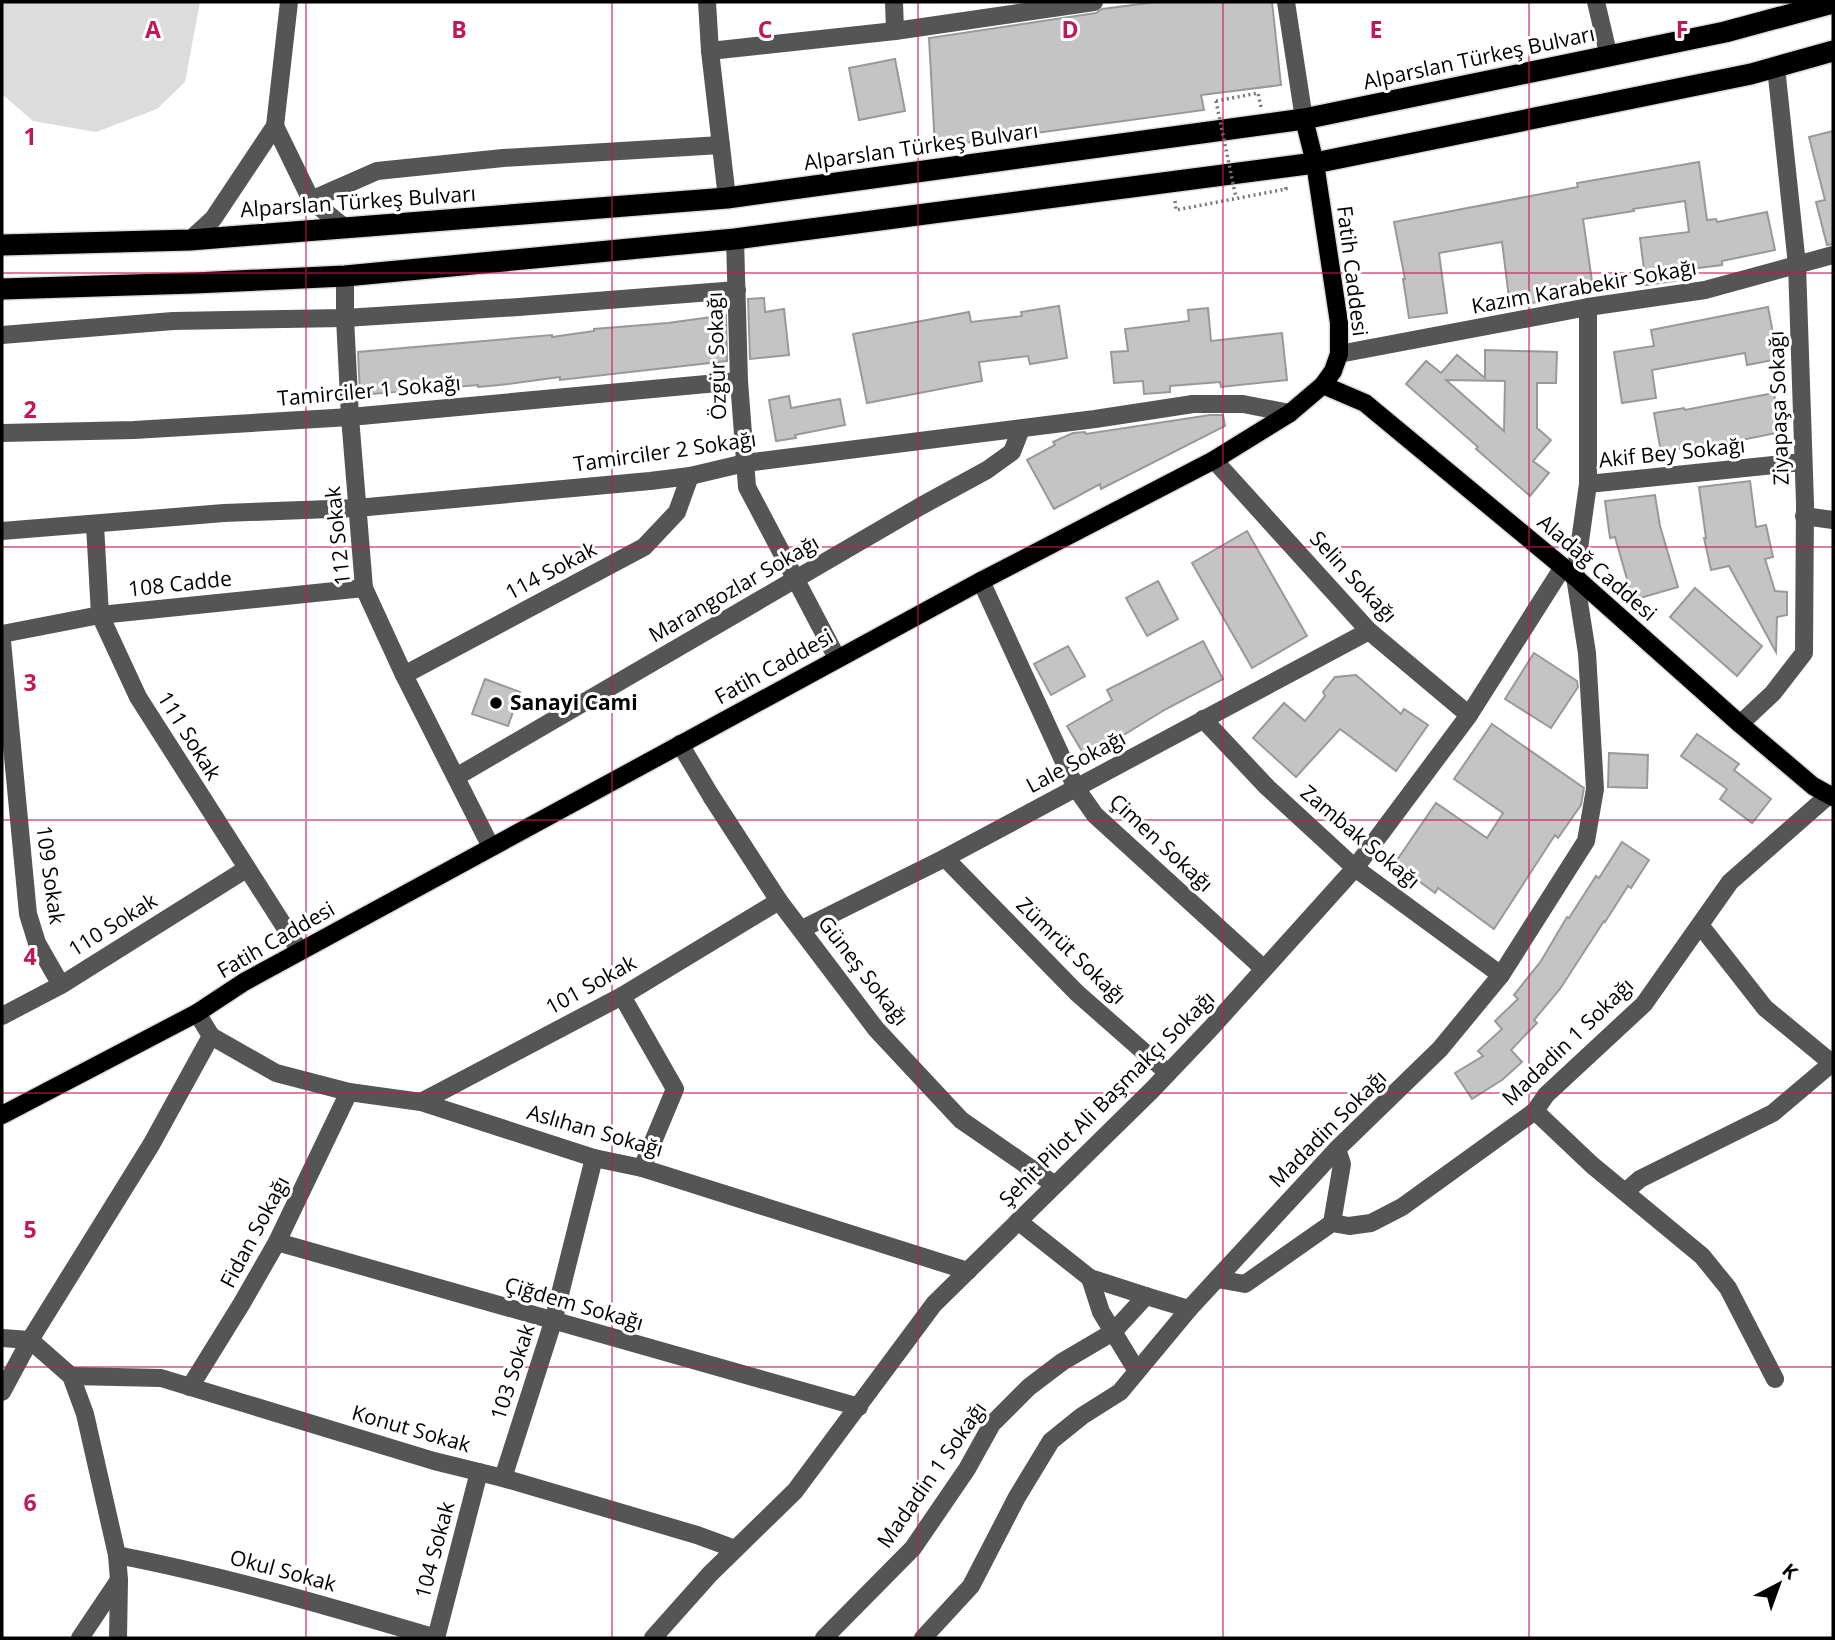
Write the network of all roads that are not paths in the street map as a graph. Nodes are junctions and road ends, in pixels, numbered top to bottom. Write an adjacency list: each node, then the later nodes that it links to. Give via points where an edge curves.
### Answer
1 (289, 2): 15 (street)
2 (707, 2): 10 (street)
3 (894, 2): 9 (street)
4 (1094, 2): 7 (street)
5 (1286, 2): 14 (street)
6 (1597, 2): 12 (street)
7 (1070, 4): 9 (street)
8 (1833, 4): 12 (highway, Alparslan Türkeş Bulvarı)
9 (895, 31): 10 (street)
10 (709, 51): 16 (street)
11 (1833, 51): 13 (highway)
12 (1609, 57): 14 (highway, Alparslan Türkeş Bulvarı)
13 (1776, 67): 17 (highway); 25 (street, Ziyapaşa Sokağı)
14 (1304, 119): 17 (main road, Fatih Caddesi); 18 (highway, Alparslan Türkeş Bulvarı)
15 (275, 126): 19 (street); 22 (street, via 213,219)
16 (720, 145): 18 (street); 19 (street, via 377,171)
17 (1315, 163): 21 (highway); 32 (main road, Fatih Caddesi, via 1339,323)
18 (727, 198): 20 (highway, Alparslan Türkeş Bulvarı)
19 (311, 200): 20 (street)
20 (345, 228): 22 (highway, Alparslan Türkeş Bulvarı)
21 (735, 239): 26 (highway); 28 (street, Özgür Sokağı)
22 (190, 240): 23 (highway, Alparslan Türkeş Bulvarı)
23 (2, 245)
24 (1833, 255): 25 (street, Kazım Karabekir Sokağı)
25 (1797, 265): 29 (street, Kazım Karabekir Sokağı, via 1705,290); 40 (street, Ziyapaşa Sokağı)
26 (345, 276): 27 (highway); 30 (street, 112 Sokak)
27 (2, 289)
28 (737, 290): 30 (street); 33 (street, Özgür Sokağı)
29 (1588, 307): 32 (street, Kazım Karabekir Sokağı); 43 (street, Şehit Pilot Ali Başmakçı Sokağı)
30 (345, 318): 31 (street, via 173,321); 36 (street, 112 Sokak)
31 (2, 335)
32 (1339, 354): 34 (main road, Fatih Caddesi)
33 (738, 381): 36 (street, Tamirciler 1 Sokağı); 41 (street, Özgür Sokağı)
34 (1323, 385): 35 (main road, Fatih Caddesi); 49 (main road, Aladağ Caddesi, via 1365,403)
35 (1290, 413): 37 (street, Tamirciler 2 Sokağı, via 1243,404 1193,404); 39 (main road, Fatih Caddesi)
36 (350, 417): 38 (street, Tamirciler 1 Sokağı); 44 (street, 112 Sokak)
37 (1021, 429): 41 (street, Tamirciler 2 Sokağı); 50 (street, Marangozlar Sokağı, via 1012,452 988,470)
38 (2, 433)
39 (1214, 460): 51 (main road, Fatih Caddesi); 54 (street, Selin Sokağı)
40 (1803, 462): 43 (street, Akif Bey Sokağı); 45 (street, Ziyapaşa Sokağı)
41 (745, 463): 42 (street, Tamirciler 2 Sokağı); 50 (street, Özgür Sokağı, via 747,487)
42 (690, 476): 44 (street, Tamirciler 2 Sokağı); 58 (street, 114 Sokak, via 677,512 643,547)
43 (1588, 484): 49 (street, Şehit Pilot Ali Başmakçı Sokağı)
44 (357, 508): 47 (street, Tamirciler 2 Sokağı, via 224,513); 52 (street, 112 Sokak)
45 (1804, 516): 46 (street); 61 (street, Ziyapaşa Sokağı, via 1804,653 1773,693)
46 (1833, 520)
47 (95, 525): 48 (street, Tamirciler 2 Sokağı); 53 (street, 111 Sokak)
48 (2, 531)
49 (1569, 572): 59 (street, Şehit Pilot Ali Başmakçı Sokağı); 61 (main road, Aladağ Caddesi); 75 (street, Madadin Sokağı, via 1587,653 1595,789 1586,841)
50 (795, 580): 57 (street, Özgür Sokağı); 63 (street, Marangozlar Sokağı)
51 (981, 580): 57 (main road, Fatih Caddesi); 64 (street, Çimen Sokağı)
52 (364, 588): 53 (street, 108 Cadde); 58 (street, 112 Sokak)
53 (100, 615): 55 (street, 108 Cadde); 69 (street, 111 Sokak, via 138,697)
54 (1369, 631): 59 (street, Selin Sokağı); 60 (street, Lale Sokağı)
55 (2, 634)
56 (2, 641): 76 (street, 109 Sokak, via 27,914 37,943)
57 (837, 658): 62 (main road, Fatih Caddesi)
58 (404, 675): 63 (street, 112 Sokak)
59 (1469, 715): 68 (street, Şehit Pilot Ali Başmakçı Sokağı)
60 (1203, 719): 64 (street, Lale Sokağı); 68 (street, Zambak Sokağı, via 1266,787)
61 (1740, 724): 65 (main road, Aladağ Caddesi)
62 (680, 744): 66 (main road, Fatih Caddesi); 70 (street, Güneş Sokağı)
63 (457, 777): 66 (street, 112 Sokak)
64 (1076, 788): 67 (street, Lale Sokağı); 74 (street, Çimen Sokağı, via 1095,815)
65 (1831, 796): 71 (street, Madadin 1 Sokağı, via 1743,868)
66 (491, 847): 73 (main road, Fatih Caddesi)
67 (945, 858): 72 (street, Lale Sokağı); 82 (street, Zümrüt Sokağı, via 1077,993)
68 (1355, 868): 74 (street, Şehit Pilot Ali Başmakçı Sokağı); 75 (street, Zambak Sokağı)
69 (246, 869): 73 (street, 111 Sokak); 76 (street, 110 Sokak)
70 (779, 901): 72 (street, Güneş Sokağı); 77 (street, 101 Sokak)
71 (1700, 925): 81 (street, via 1765,1008); 85 (street, Madadin 1 Sokağı, via 1644,1004)
72 (802, 929): 90 (street, Güneş Sokağı, via 876,1029 961,1120)
73 (300, 951): 78 (main road, Fatih Caddesi)
74 (1264, 969): 82 (street, Şehit Pilot Ali Başmakçı Sokağı)
75 (1501, 975): 87 (street, Madadin Sokağı, via 1440,1049)
76 (61, 985): 79 (street, 110 Sokak)
77 (622, 996): 84 (street, 101 Sokak); 89 (street, via 675,1089)
78 (197, 1013): 80 (street); 86 (main road, Fatih Caddesi)
79 (2, 1016)
80 (212, 1036): 83 (street, Aslıhan Sokağı, via 276,1073); 103 (street, via 151,1145)
81 (1833, 1064): 91 (street, via 1773,1114 1640,1179)
82 (1168, 1073): 90 (street, Şehit Pilot Ali Başmakçı Sokağı)
83 (349, 1092): 84 (street, Aslıhan Sokağı); 94 (street, Fidan Sokağı)
84 (421, 1102): 88 (street, Aslıhan Sokağı)
85 (1535, 1111): 91 (street); 93 (street, Madadin 1 Sokağı, via 1402,1208 1371,1223)
86 (2, 1115)
87 (1337, 1149): 93 (street, via 1342,1164); 97 (street, Madadin Sokağı)
88 (594, 1158): 89 (street, Aslıhan Sokağı); 100 (street, 103 Sokak)
89 (642, 1168): 95 (street, Aslıhan Sokağı)
90 (1055, 1185): 92 (street, Şehit Pilot Ali Başmakçı Sokağı)
91 (1625, 1192): 106 (street, via 1702,1256 1720,1277)
92 (1018, 1221): 95 (street, Şehit Pilot Ali Başmakçı Sokağı); 96 (street)
93 (1332, 1223): 97 (street, via 1245,1284)
94 (277, 1242): 100 (street, Çiğdem Sokağı); 107 (street, Fidan Sokağı)
95 (968, 1271): 109 (street, Şehit Pilot Ali Başmakçı Sokağı, via 934,1304)
96 (1090, 1278): 98 (street); 101 (street)
97 (1217, 1279): 99 (street, Madadin Sokağı)
98 (1146, 1296): 99 (street); 101 (street, Madadin 1 Sokağı)
99 (1189, 1309): 104 (street, Madadin Sokağı)
100 (553, 1322): 109 (street, Çiğdem Sokağı); 111 (street, 103 Sokak)
101 (1113, 1332): 104 (street); 119 (street, Madadin 1 Sokağı, via 1028,1387 992,1424 913,1548)
102 (2, 1338): 103 (street)
103 (30, 1340): 105 (street); 108 (street)
104 (1137, 1371): 120 (street, Madadin Sokağı, via 1120,1392 1051,1441 971,1586)
105 (71, 1376): 107 (street, Konut Sokak, via 161,1378); 113 (street, via 85,1414)
106 (1775, 1379)
107 (190, 1387): 110 (street, Konut Sokak)
108 (2, 1392)
109 (859, 1407): 112 (street, Şehit Pilot Ali Başmakçı Sokağı, via 795,1491)
110 (479, 1472): 111 (street, Konut Sokak); 117 (street, 104 Sokak)
111 (503, 1478): 112 (street, Konut Sokak)
112 (735, 1549): 118 (street, Şehit Pilot Ali Başmakçı Sokağı)
113 (117, 1555): 114 (street); 117 (street, Okul Sokak, via 182,1567)
114 (119, 1580): 115 (street); 116 (street)
115 (80, 1638)
116 (118, 1638)
117 (436, 1638)
118 (653, 1638)
119 (824, 1638)
120 (923, 1638)

